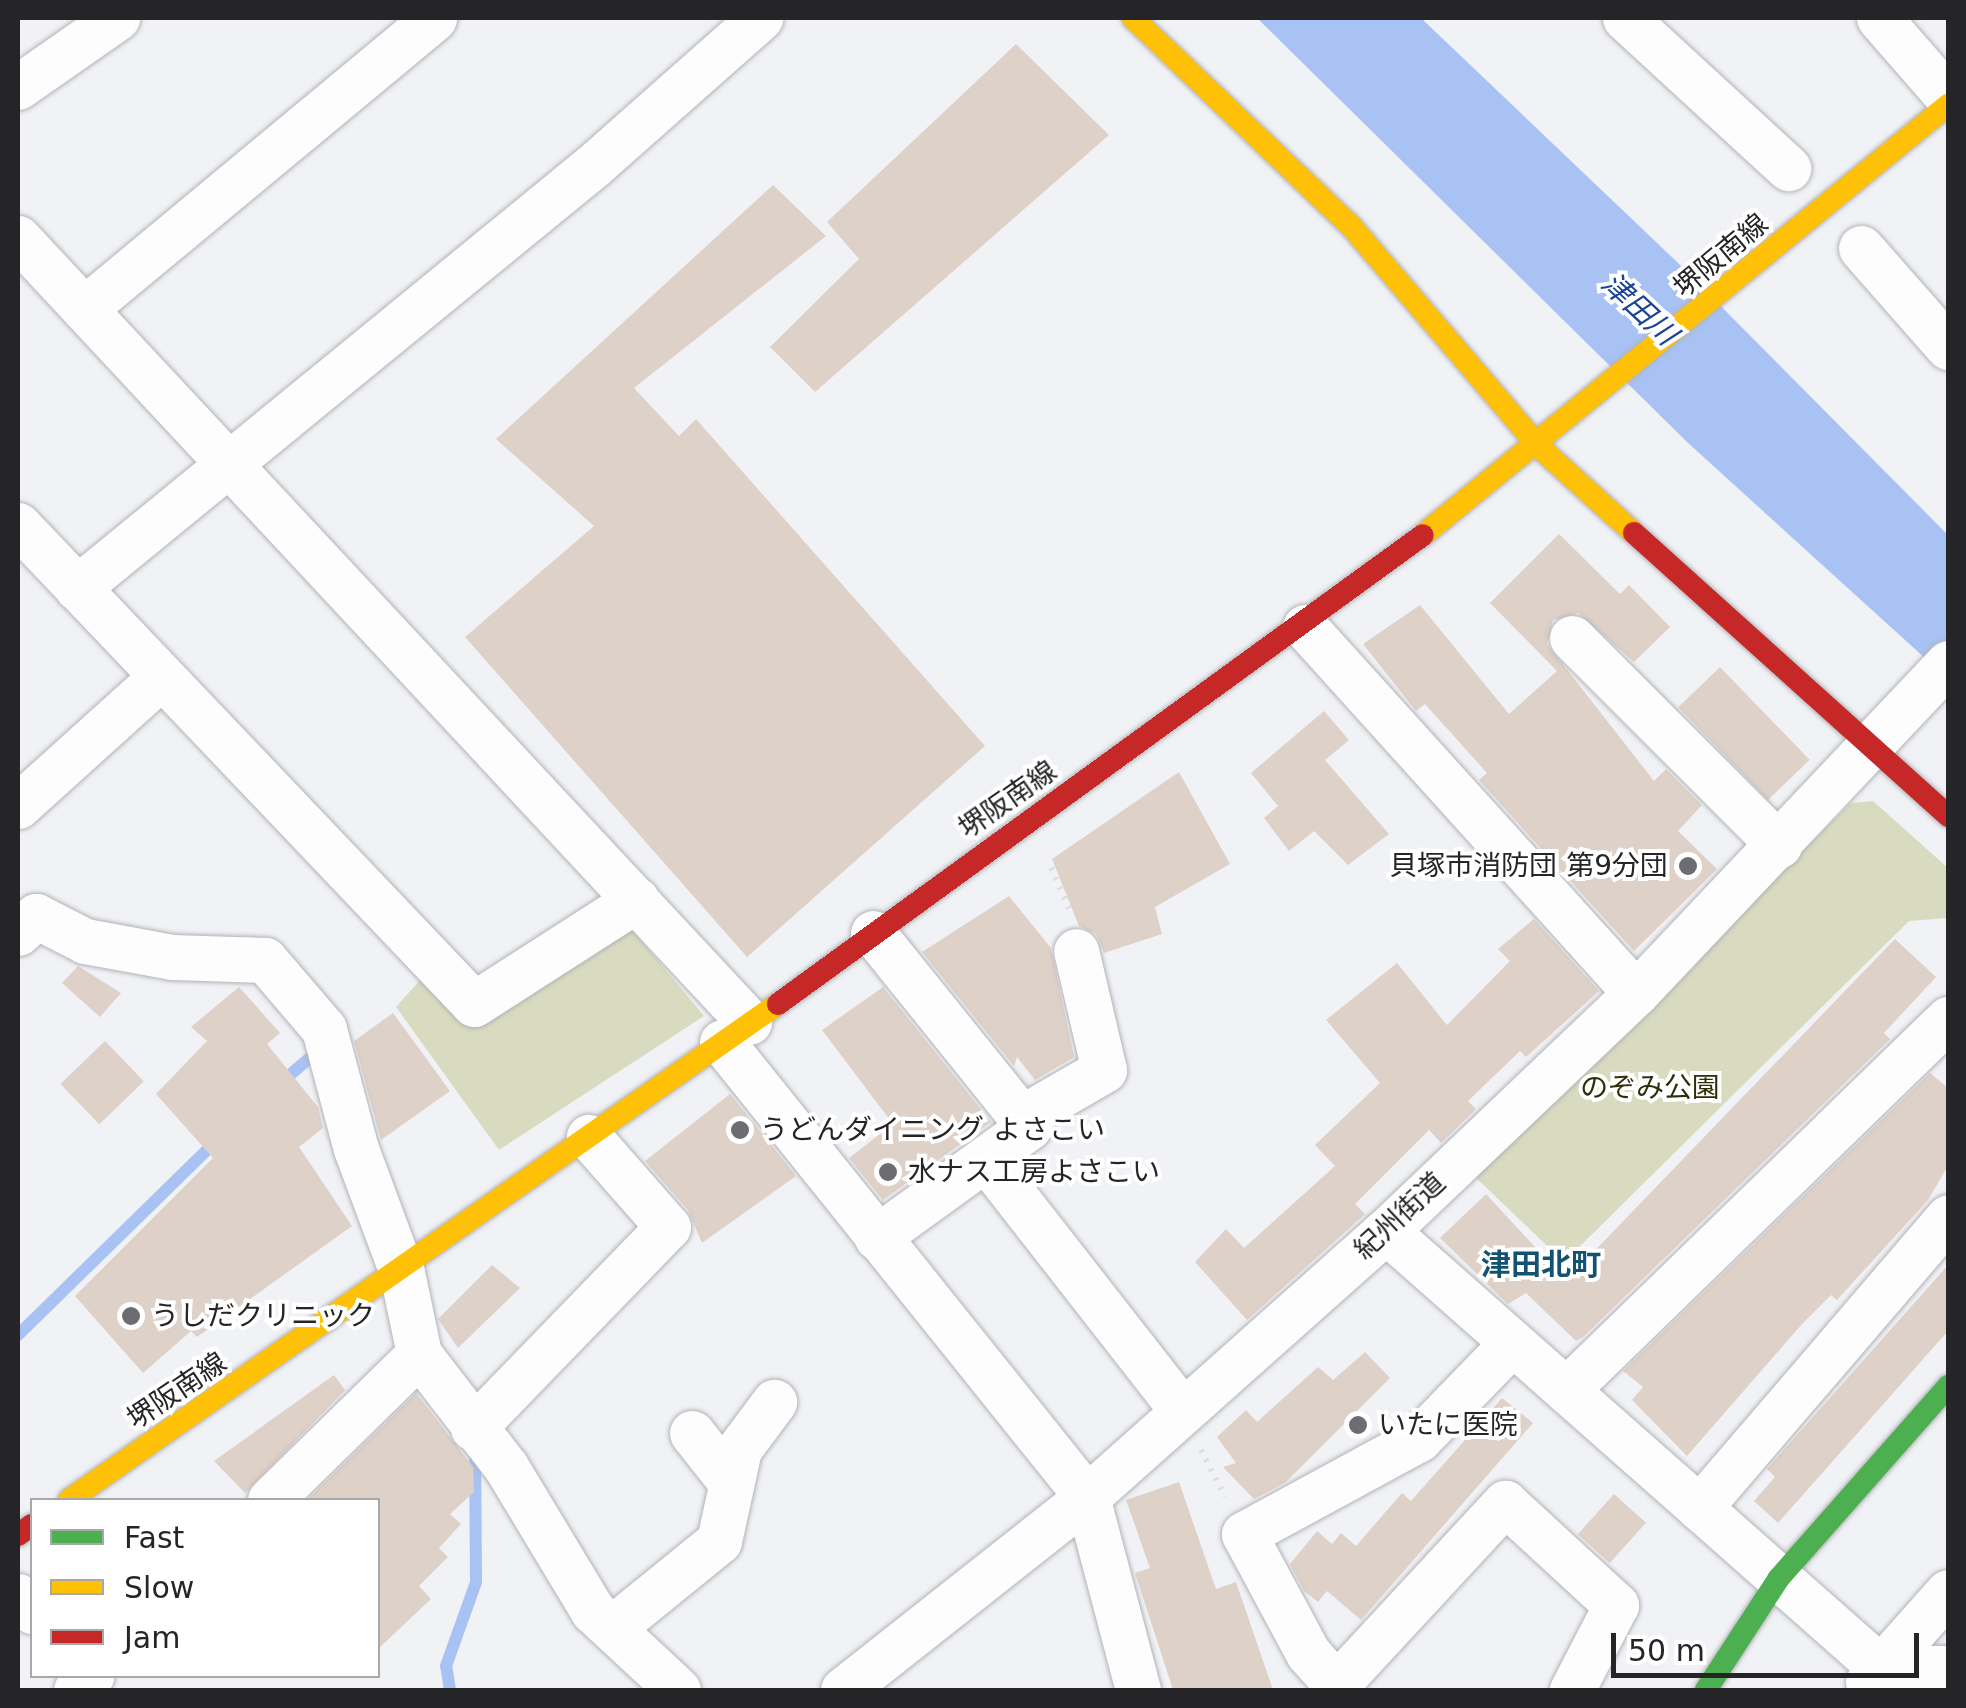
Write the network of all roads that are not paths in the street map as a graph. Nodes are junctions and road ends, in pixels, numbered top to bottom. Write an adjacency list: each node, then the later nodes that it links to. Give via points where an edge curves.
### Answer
1 (117, 18): 7 (street)
2 (434, 18): 13 (street)
3 (760, 18): 16 (street)
4 (1133, 18): 15 (main road, via 1351,226)
5 (1626, 18): 10 (street)
6 (1879, 18): 8 (street)
7 (18, 88)
8 (1948, 97)
9 (1948, 106): 15 (main road, 堺阪南線)
10 (1788, 168)
11 (18, 238): 13 (street)
12 (1861, 248): 14 (street)
13 (84, 309): 16 (street)
14 (1948, 348)
15 (1538, 446): 19 (main road, 堺阪南線); 23 (main road)
16 (232, 467): 18 (street); 27 (street)
17 (18, 525): 18 (street)
18 (77, 588): 22 (street)
19 (1305, 626): 29 (main road, 堺阪南線); 31 (street)
20 (1572, 638): 26 (street)
21 (1948, 663): 23 (street, 紀州街道)
22 (162, 677): 24 (street); 27 (street, via 474,1004)
23 (1872, 749): 25 (main road); 26 (street, 紀州街道)
24 (18, 806)
25 (1948, 816)
26 (1778, 845): 31 (street, 紀州街道)
27 (636, 900): 33 (street)
28 (18, 933): 40 (street, via 36,916 85,941 172,957 265,960 324,1029 356,1149)
29 (873, 933): 33 (main road, 堺阪南線); 34 (street)
30 (1076, 951): 34 (street, via 1104,1070)
31 (1636, 993): 38 (street, 紀州街道)
32 (1948, 1019): 44 (street)
33 (735, 1032): 35 (main road, 堺阪南線); 39 (street)
34 (1021, 1118): 36 (street, via 1029,1127)
35 (590, 1138): 40 (main road, 堺阪南線); 47 (street, via 668,1227)
36 (988, 1162): 39 (street); 46 (street)
37 (1948, 1217): 53 (street)
38 (1386, 1231): 41 (street); 46 (street, 紀州街道)
39 (877, 1236): 50 (street)
40 (402, 1274): 42 (street); 51 (main road, 堺阪南線)
41 (1512, 1342): 44 (street); 59 (street, via 1419,1439 1244,1534 1308,1653)
42 (418, 1354): 47 (street); 52 (street)
43 (1948, 1386): 54 (main road)
44 (1566, 1390): 53 (street)
45 (774, 1402): 49 (street, via 739,1449)
46 (1180, 1408): 50 (street, 紀州街道)
47 (473, 1428): 56 (street)
48 (692, 1433): 49 (street)
49 (729, 1480): 56 (street, via 719,1542)
50 (1087, 1497): 61 (street, 紀州街道); 62 (street)
51 (72, 1498)
52 (272, 1498)
53 (1700, 1508): 54 (street)
54 (1779, 1578): 58 (street); 64 (main road)
55 (1948, 1592): 58 (street)
56 (612, 1628): 60 (street)
57 (1948, 1668): 58 (street)
58 (1870, 1680)
59 (1340, 1686): 63 (street, via 1505,1503 1616,1605)
60 (678, 1690)
61 (843, 1690)
62 (1138, 1690)
63 (1572, 1690)
64 (1706, 1690)

